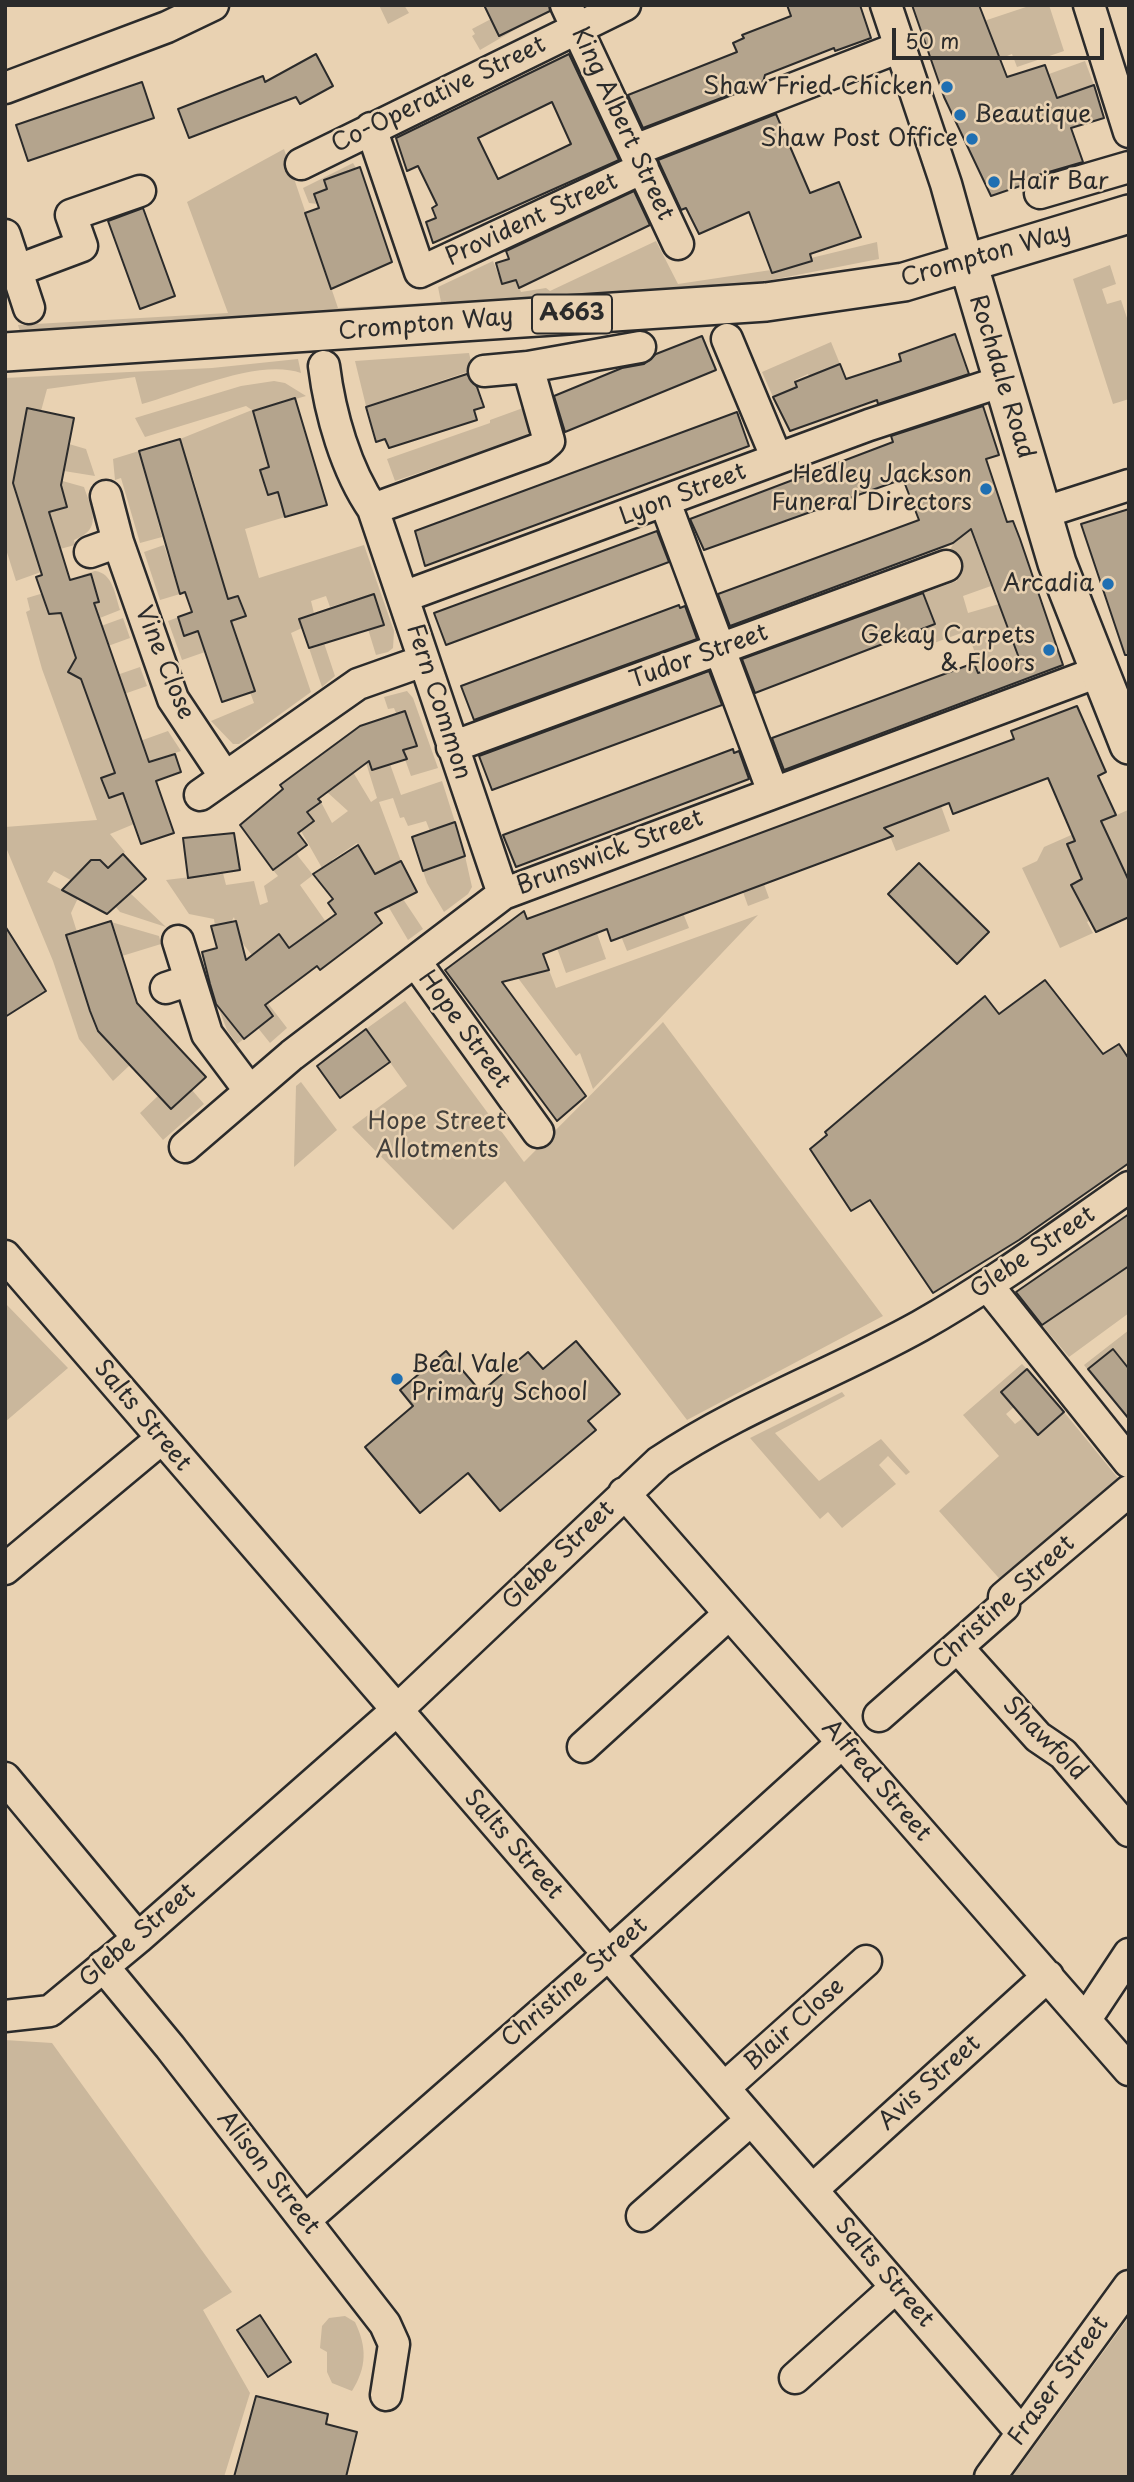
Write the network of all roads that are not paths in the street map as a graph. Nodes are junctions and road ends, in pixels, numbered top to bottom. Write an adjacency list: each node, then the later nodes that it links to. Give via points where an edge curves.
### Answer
1 (213, 5): 7 (street)
2 (625, 5): 5 (street, Co-Operative Street)
3 (886, 5): 6 (street, Rochdale Road)
4 (1089, 5): 9 (street)
5 (571, 16): 8 (street, Co-Operative Street); 10 (street, King Albert Street)
6 (900, 47): 10 (street, Provident Street); 18 (street, Rochdale Road)
7 (5, 88)
8 (371, 128): 10 (street, Provident Street, via 420,272); 11 (street, Co-Operative Street)
9 (1129, 132)
10 (639, 159): 17 (street, King Albert Street)
11 (301, 164)
12 (1129, 167): 14 (street)
13 (139, 191): 19 (street, via 71,215 82,246)
14 (1040, 193)
15 (1129, 214): 18 (main road, Crompton Way / A663)
16 (5, 235): 19 (street)
17 (678, 244)
18 (968, 263): 23 (main road, Crompton Way / A663, via 904,282 766,302); 27 (main road, Rochdale Road)
19 (18, 270): 20 (street)
20 (29, 307)
21 (727, 339): 28 (street)
22 (640, 347): 25 (street)
23 (5, 352)
24 (324, 366): 32 (street, Fern Common, via 357,486)
25 (528, 367): 26 (street); 32 (street, via 549,441 541,448)
26 (484, 371)
27 (1003, 381): 28 (street, Lyon Street); 33 (main road, Rochdale Road)
28 (777, 459): 31 (street, Lyon Street)
29 (1129, 485): 33 (street)
30 (106, 496): 34 (street, Vine Close)
31 (665, 502): 37 (street, Lyon Street); 38 (street)
32 (373, 509): 37 (street, Fern Common)
33 (1042, 513): 40 (main road, Rochdale Road)
34 (118, 542): 35 (street); 43 (street, Vine Close, via 173,699)
35 (90, 552)
36 (946, 566): 38 (street, Tudor Street)
37 (403, 597): 39 (street, Fern Common)
38 (721, 649): 42 (street, Tudor Street); 44 (street)
39 (423, 661): 42 (street, Fern Common); 43 (street, via 358,684)
40 (1098, 672): 41 (main road, Rochdale Road); 44 (street, Brunswick Street)
41 (1129, 745)
42 (452, 747): 46 (street, Fern Common)
43 (225, 777): 45 (street)
44 (773, 792): 46 (street, Brunswick Street)
45 (200, 795)
46 (503, 894): 48 (street, Brunswick Street)
47 (178, 941): 49 (street, via 178,984 207,1034)
48 (415, 961): 49 (street, Brunswick Street); 50 (street, Hope Street)
49 (249, 1090): 51 (street, Brunswick Street)
50 (538, 1132)
51 (185, 1147)
52 (1129, 1187): 54 (street, Glebe Street)
53 (5, 1256): 55 (street, Salts Street)
54 (988, 1286): 56 (street); 58 (street, Glebe Street, via 906,1333 695,1438)
55 (161, 1439): 59 (street); 62 (street, Salts Street)
56 (1129, 1462)
57 (1129, 1491): 61 (street, Christine Street, via 1004,1597 1004,1606)
58 (624, 1493): 60 (street, Alfred Street); 62 (street, Glebe Street)
59 (5, 1569)
60 (729, 1614): 64 (street, Alfred Street); 65 (street)
61 (958, 1648): 63 (street, Christine Street); 67 (street, Shawfold, via 1038,1737 1063,1754)
62 (397, 1710): 68 (street, Glebe Street); 70 (street, Salts Street)
63 (879, 1716)
64 (842, 1743): 70 (street, Christine Street); 73 (street, Alfred Street)
65 (583, 1747)
66 (5, 1778): 68 (street)
67 (1129, 1831)
68 (138, 1937): 72 (street, Glebe Street)
69 (1129, 1954): 75 (street)
70 (608, 1955): 77 (street, Salts Street); 81 (street, Christine Street)
71 (866, 1961): 77 (street, Blair Close)
72 (103, 1966): 74 (street, Glebe Street, via 50,2011); 81 (street, Alison Street)
73 (1048, 1976): 75 (street, Alfred Street); 79 (street, Avis Street)
74 (5, 2016)
75 (1086, 2019): 76 (street, Alfred Street)
76 (1129, 2070)
77 (724, 2088): 78 (street, Salts Street)
78 (751, 2120): 79 (street, Salts Street); 80 (street)
79 (812, 2190): 83 (street, Salts Street)
80 (642, 2216)
81 (305, 2220): 85 (street, Alison Street, via 385,2324 394,2344)
82 (1129, 2286): 86 (street, Fraser Street)
83 (896, 2287): 84 (street); 86 (street, Salts Street)
84 (795, 2378)
85 (386, 2395)
86 (1022, 2432): 87 (street, Fraser Street)
87 (990, 2477)

